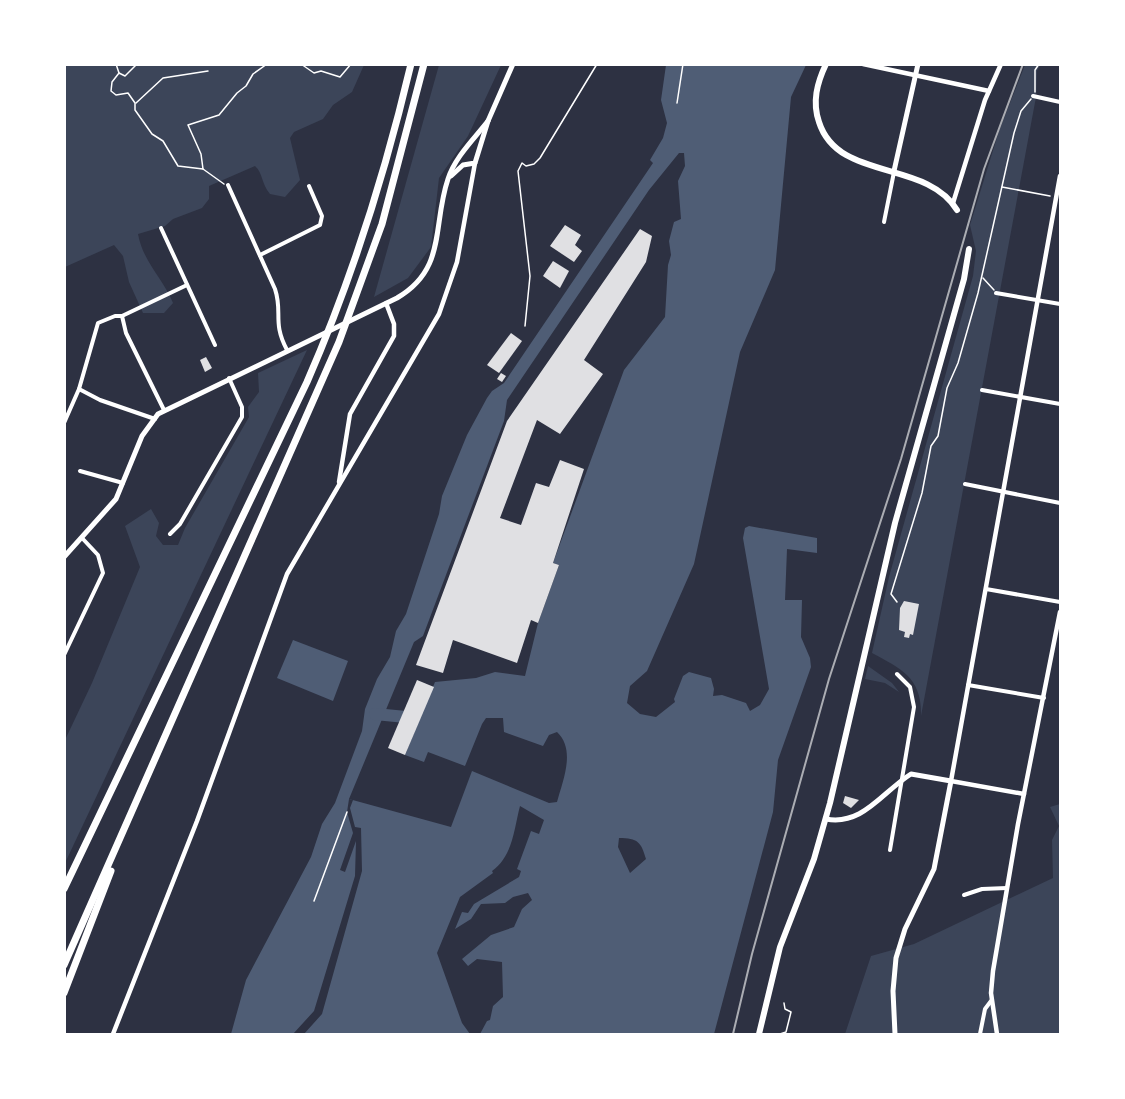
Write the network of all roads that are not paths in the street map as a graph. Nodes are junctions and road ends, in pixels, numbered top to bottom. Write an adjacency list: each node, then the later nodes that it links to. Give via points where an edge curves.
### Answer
1 (411, 64): 67 (highway, via 380,190 340,305)
2 (424, 64): 63 (highway, via 382,224 348,321)
3 (513, 64): 13 (main road)
4 (597, 64): 33 (lane, via 540,158 534,164 522,163 518,180 530,276)
5 (826, 64): 15 (highway, via 815,102 825,136 851,157)
6 (863, 64): 9 (street)
7 (918, 64): 9 (main road)
8 (1001, 64): 10 (street)
9 (914, 76): 10 (street); 15 (main road)
10 (989, 92): 20 (street)
11 (1033, 96): 12 (street)
12 (1060, 102)
13 (488, 121): 14 (main road); 17 (main road)
14 (475, 163): 17 (main road, via 463,165); 47 (street, via 457,262 439,314)
15 (894, 171): 20 (highway, via 934,186); 23 (street)
16 (1060, 176): 21 (street)
17 (447, 179): 30 (main road, via 430,265 417,284)
18 (228, 185): 26 (street)
19 (309, 186): 26 (street, via 321,221 318,229)
20 (952, 203): 22 (highway)
21 (1058, 205): 29 (street)
22 (957, 210)
23 (884, 222)
24 (161, 228): 27 (street)
25 (969, 249): 64 (highway, via 889,548)
26 (260, 255): 35 (street, via 278,298 277,327)
27 (187, 285): 32 (street); 34 (street)
28 (996, 293): 29 (street)
29 (1038, 300): 31 (street); 39 (street)
30 (386, 303): 35 (main road); 47 (street, via 395,333 351,414)
31 (1060, 304)
32 (122, 316): 37 (street, via 98,323); 41 (street, via 126,333)
33 (525, 326)
34 (215, 345)
35 (287, 350): 36 (main road)
36 (229, 378): 41 (main road); 50 (street, via 243,406 242,417 180,524)
37 (79, 389): 42 (street); 43 (street)
38 (982, 390): 39 (street)
39 (1020, 397): 40 (street); 48 (street)
40 (1060, 404)
41 (165, 410): 42 (main road)
42 (154, 419): 45 (main road, via 138,444)
43 (64, 423)
44 (80, 471): 45 (street)
45 (124, 483): 51 (main road, via 116,499)
46 (965, 484): 48 (street)
47 (339, 485): 72 (street, via 282,586)
48 (1004, 491): 49 (street); 53 (street)
49 (1060, 503)
50 (170, 534)
51 (82, 538): 52 (main road); 56 (street, via 98,555 103,573)
52 (64, 557)
53 (986, 589): 54 (street); 58 (street)
54 (1060, 602)
55 (1060, 612): 59 (street)
56 (64, 655)
57 (897, 674): 60 (street, via 907,682 914,701)
58 (968, 685): 59 (street); 61 (street)
59 (1045, 698): 62 (street)
60 (904, 779): 61 (main road, via 915,774); 64 (main road, via 854,818); 65 (street)
61 (951, 781): 62 (street); 74 (main road, via 934,869 906,925 896,958 892,991)
62 (1024, 794): 66 (street)
63 (139, 799): 69 (highway); 70 (highway)
64 (826, 819): 73 (highway, via 780,947)
65 (890, 850)
66 (1008, 888): 68 (street, via 982,889); 71 (street)
67 (64, 890)
68 (964, 895)
69 (64, 965)
70 (64, 993)
71 (991, 1001): 75 (street, via 985,1009); 76 (street)
72 (113, 1035)
73 (759, 1035)
74 (895, 1035)
75 (980, 1035)
76 (997, 1035)

